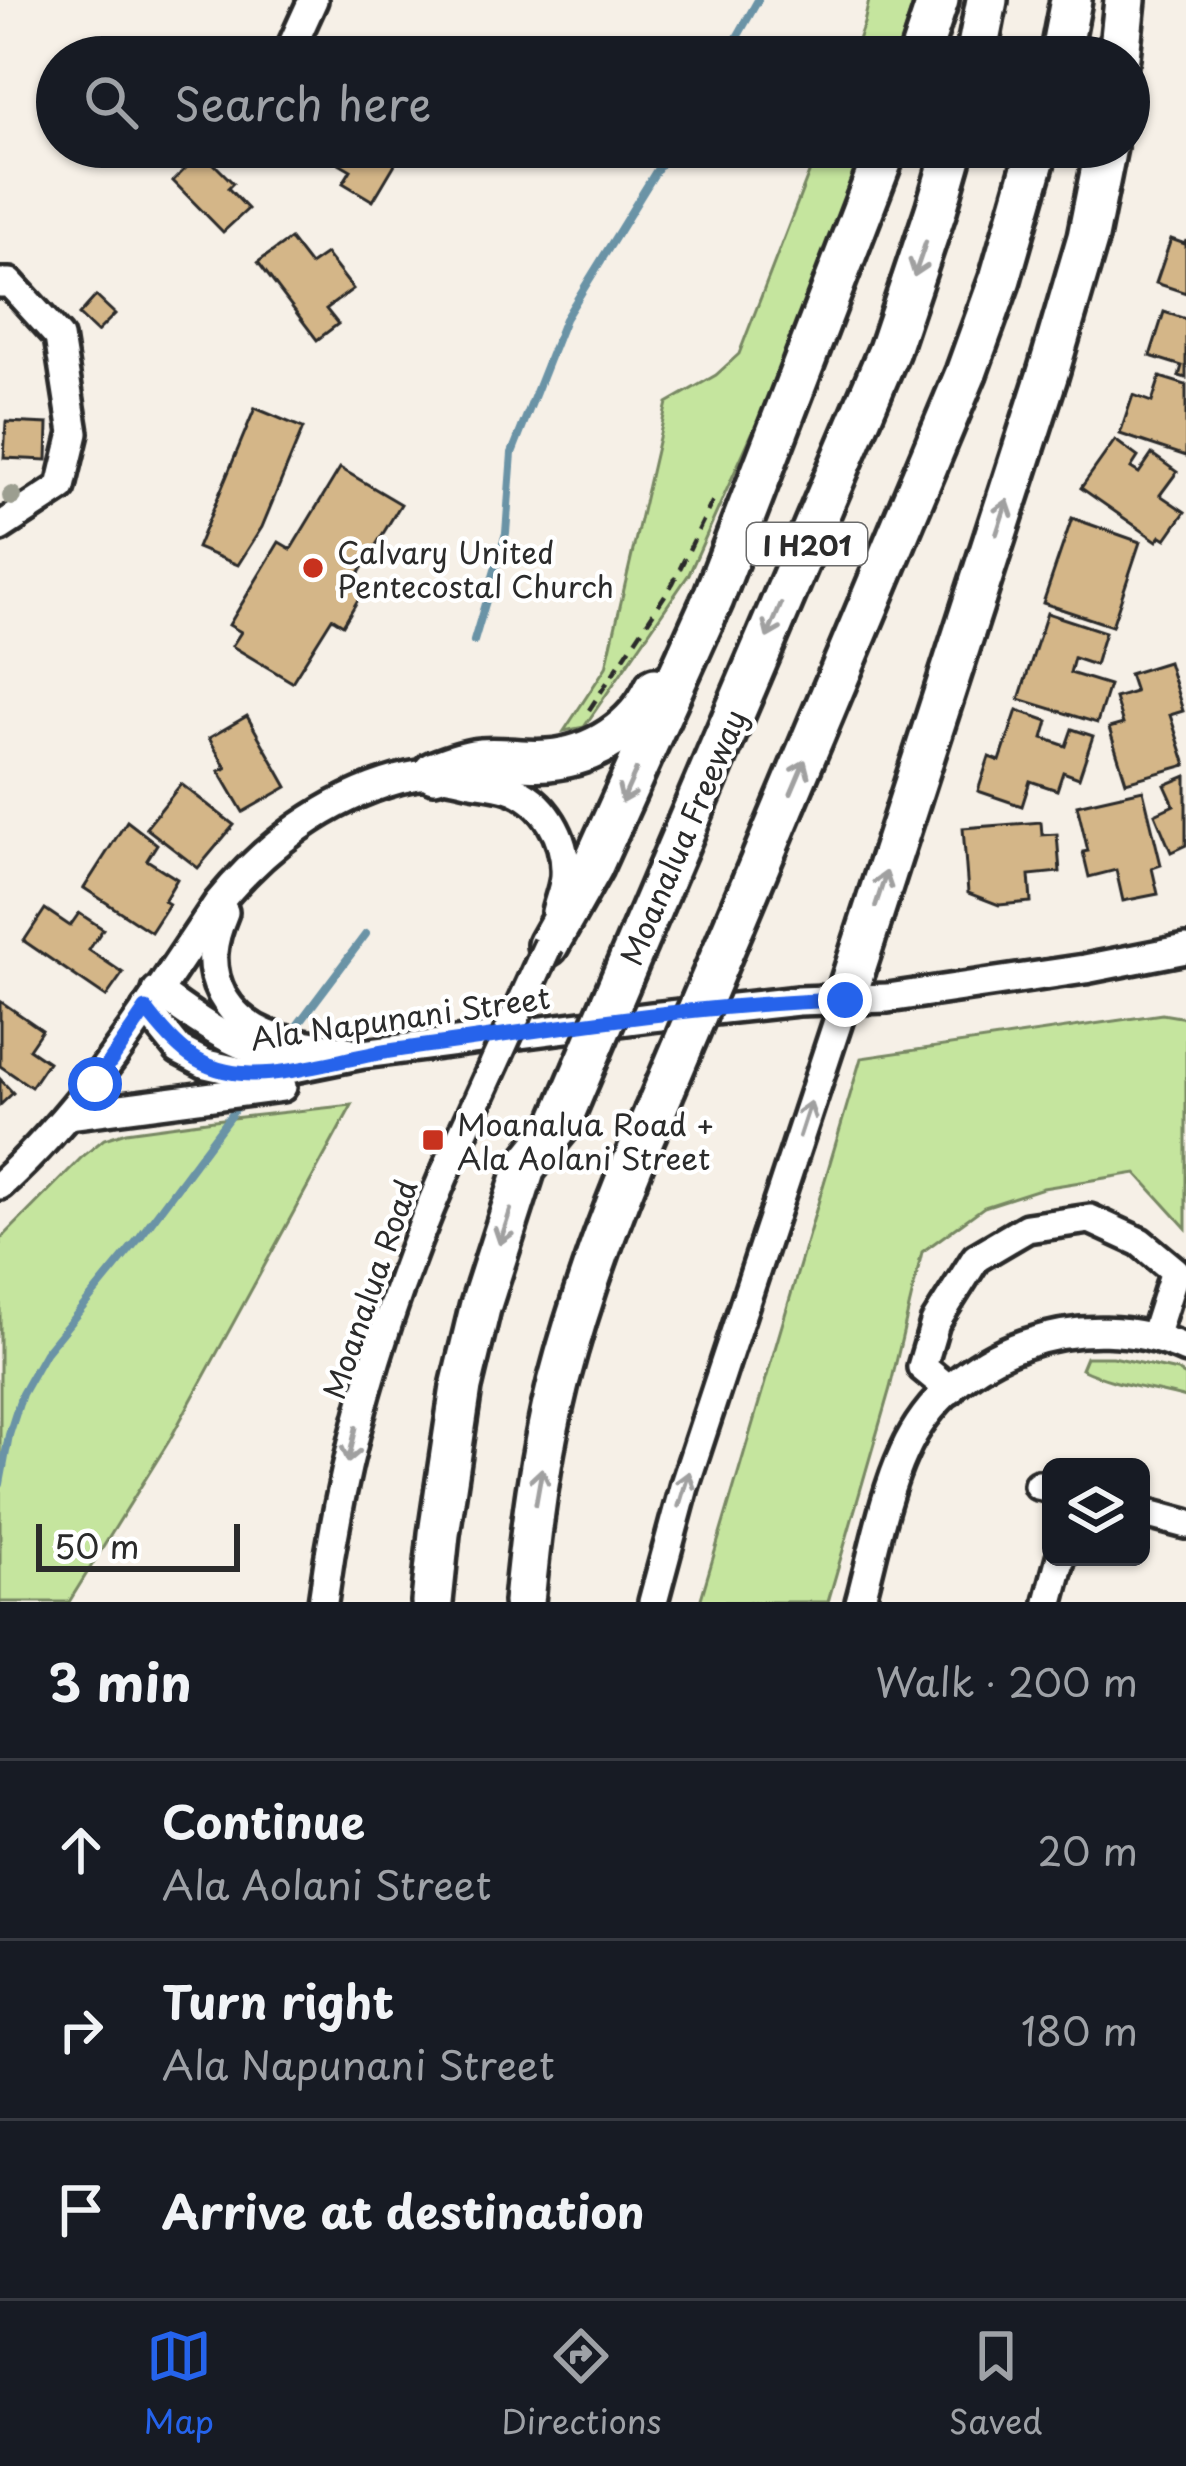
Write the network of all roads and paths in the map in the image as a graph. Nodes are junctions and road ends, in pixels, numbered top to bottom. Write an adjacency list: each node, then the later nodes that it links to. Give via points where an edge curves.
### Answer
1 (313, 0): 6 (street)
2 (938, 0): 7 (highway)
3 (987, 0): 8 (highway)
4 (1071, 0): 9 (highway)
5 (1126, 0): 10 (highway)
6 (297, 36)
7 (927, 36)
8 (980, 36)
9 (1064, 36)
10 (1122, 36)
11 (878, 168): 16 (highway)
12 (948, 168): 35 (highway, Moanalua Freeway / I H201, one-way to 35, bridge, via 889,350 560,1126 525,1168 461,1387)
13 (1032, 168): 36 (highway, I H201, one-way to 13, bridge, via 558,1384 601,1245 966,374)
14 (1102, 168): 24 (highway, one-way to 14, via 1055,350)
15 (0, 284): 17 (street, via 10,283 59,337 74,434 61,487)
16 (738, 486): 18 (path); 19 (highway, via 688,618 649,701 625,729 580,754 476,759); 21 (highway, one-way to 21, via 713,598 592,867)
17 (0, 527)
18 (589, 710)
19 (434, 772): 20 (street, via 319,814); 21 (street, Moanalua Road, via 511,788 554,825 565,880)
20 (238, 879): 23 (street); 25 (street, via 214,937 212,970 226,1003 248,1028)
21 (548, 945): 34 (street, Moanalua Road, one-way to 34, bridge, via 416,1241 368,1382)
22 (1186, 949): 24 (street, Ala Napunani Street)
23 (152, 1000): 25 (street, via 256,1051); 25 (street, Ala Napunani Street, via 172,1042 206,1064 250,1074); 26 (street)
24 (845, 1000): 25 (street, Ala Napunani Street); 37 (street, one-way to 24)
25 (364, 1054): 26 (street, via 279,1088)
26 (68, 1115): 27 (street)
27 (0, 1185)
28 (1154, 1337): 29 (street); 30 (street, via 1060,1333 1011,1348); 30 (street, via 1175,1271 1140,1242 1090,1220 1027,1228 976,1258 935,1323 922,1367)
29 (1186, 1349)
30 (950, 1390): 38 (street, via 905,1449)
31 (1150, 1514): 32 (street)
32 (1186, 1524)
33 (1059, 1566): 39 (street)
34 (323, 1602)
35 (432, 1602)
36 (524, 1602)
37 (653, 1602)
38 (860, 1602)
39 (1049, 1602)

